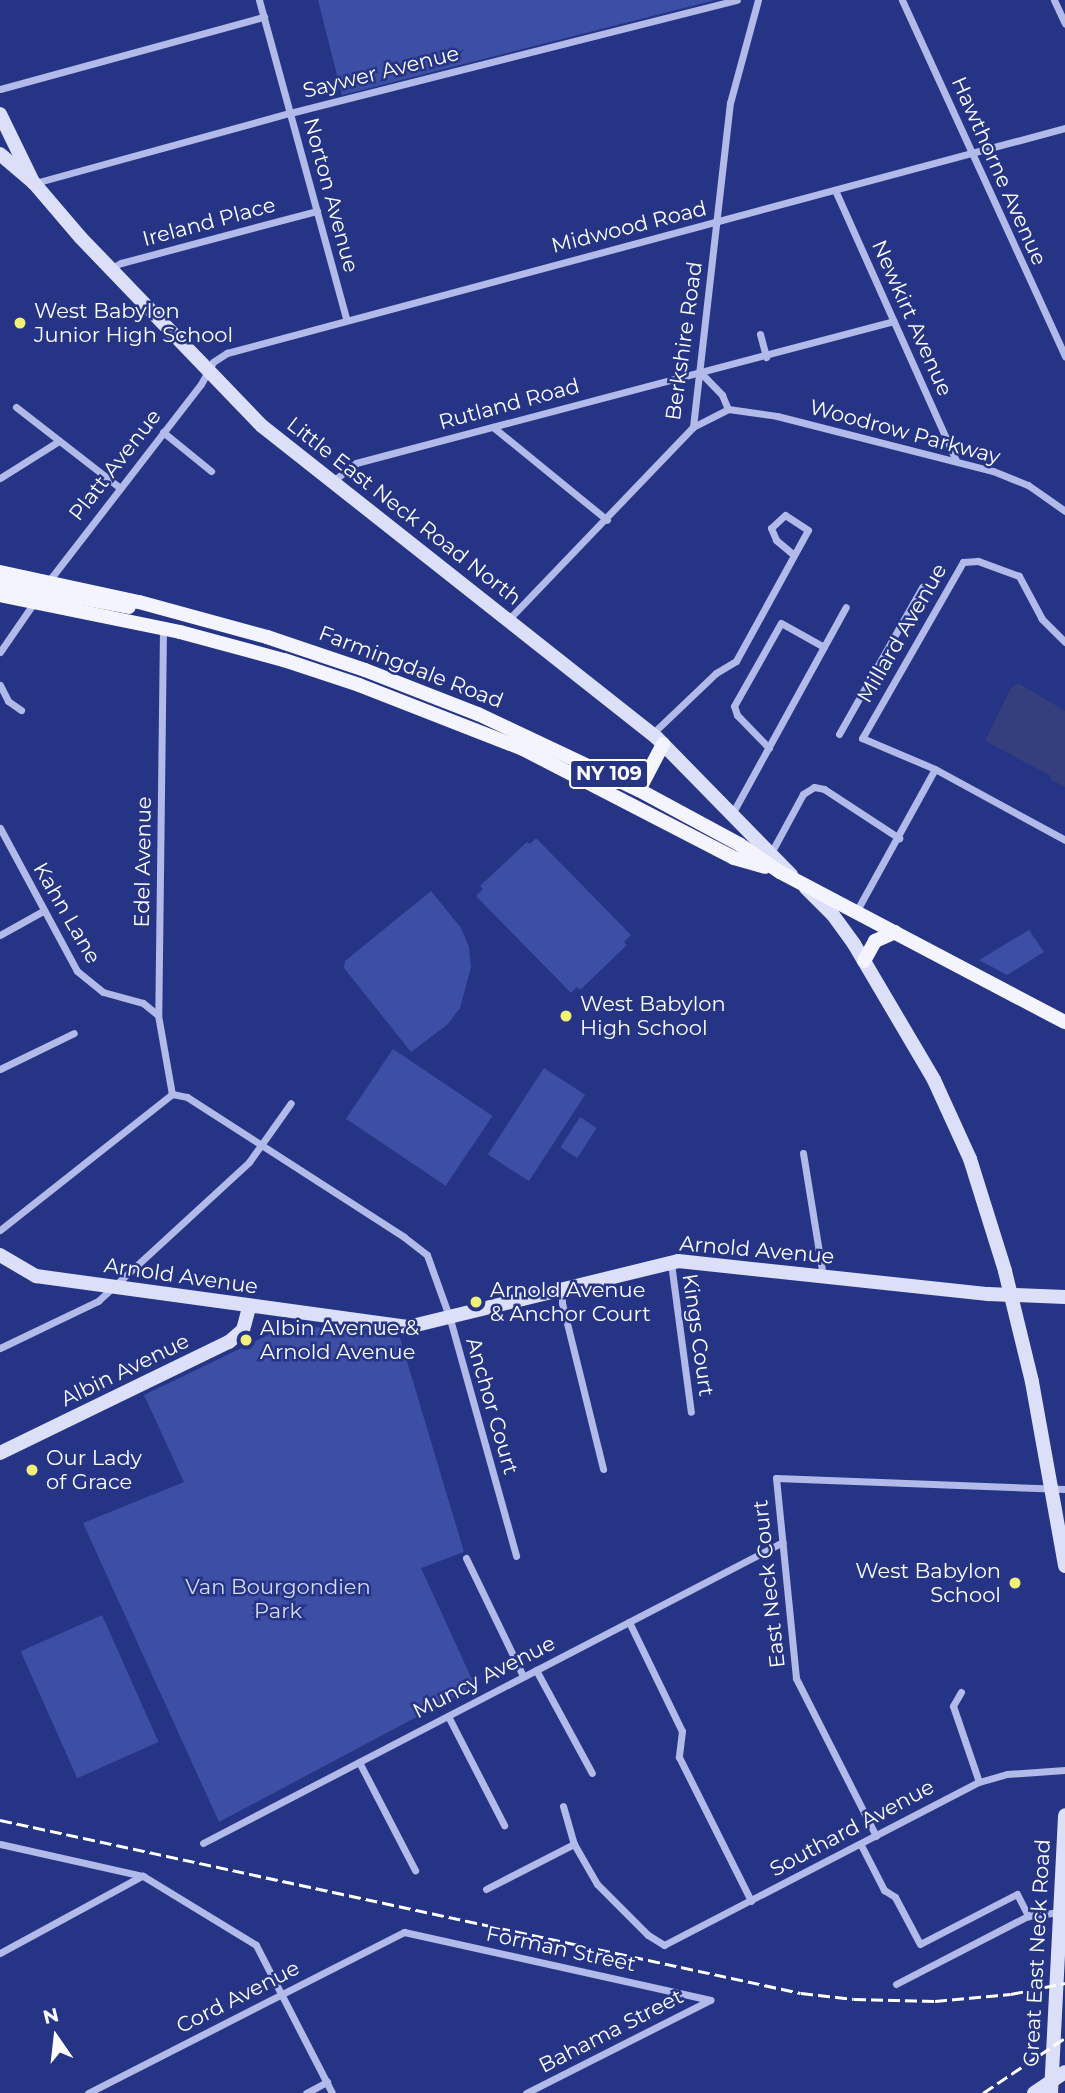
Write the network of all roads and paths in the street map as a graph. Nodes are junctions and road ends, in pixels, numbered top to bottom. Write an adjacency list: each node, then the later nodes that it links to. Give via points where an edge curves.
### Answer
1 (259, 0): 6 (street, Norton Avenue)
2 (737, 0): 9 (street, Saywer Avenue)
3 (758, 0): 17 (street, Berkshire Road, via 730,103)
4 (902, 0): 12 (street, Hawthorne Avenue)
5 (1054, 0): 7 (street)
6 (264, 18): 8 (street); 9 (street, Norton Avenue)
7 (1065, 24)
8 (0, 89)
9 (290, 113): 14 (street, Saywer Avenue); 16 (street, Norton Avenue)
10 (0, 114): 14 (main road)
11 (1065, 128): 12 (street, Midwood Road)
12 (971, 153): 15 (street, Midwood Road); 22 (street, Hawthorne Avenue)
13 (0, 154): 14 (main road, Little East Neck Road North)
14 (34, 183): 18 (main road, Little East Neck Road North)
15 (835, 190): 17 (street, Midwood Road); 20 (street, Newkirt Avenue)
16 (317, 211): 18 (street, Ireland Place); 19 (street, Norton Avenue)
17 (718, 222): 19 (street, Midwood Road); 25 (street, Berkshire Road)
18 (111, 268): 24 (main road, Little East Neck Road North)
19 (346, 319): 24 (street, Midwood Road, via 227,353)
20 (894, 321): 23 (street, Rutland Road); 32 (street, Newkirt Avenue)
21 (760, 334): 23 (street)
22 (1065, 356)
23 (766, 357): 25 (street, Rutland Road)
24 (209, 370): 30 (street, Platt Avenue); 35 (main road, Little East Neck Road North, via 262,426)
25 (700, 372): 27 (street, via 722,395); 28 (street, Rutland Road); 29 (street, Berkshire Road)
26 (16, 407): 31 (street)
27 (728, 409): 29 (street); 32 (street, Woodrow Parkway, via 777,416)
28 (493, 427): 35 (street, Rutland Road, via 356,463); 38 (street)
29 (693, 427): 38 (street, Berkshire Road)
30 (163, 432): 33 (street); 36 (street, Platt Avenue)
31 (59, 440): 34 (street); 36 (street)
32 (957, 461): 37 (street, Woodrow Parkway, via 1028,485)
33 (211, 471)
34 (0, 478)
35 (332, 481): 46 (main road, Little East Neck Road North)
36 (120, 488): 43 (street, Platt Avenue)
37 (1065, 511)
38 (607, 520): 46 (street, Berkshire Road)
39 (794, 555): 39 (street, via 808,530 785,515 771,528 776,540); 54 (street, via 736,661 716,673)
40 (0, 572): 43 (main road, Farmingdale Road / NY 109)
41 (0, 583): 43 (main road)
42 (922, 587): 53 (street)
43 (42, 592): 44 (main road, Farmingdale Road / NY 109); 47 (main road, Farmingdale Road / NY 109); 50 (street, Platt Avenue); 57 (main road, Farmingdale Road / NY 109, via 169,609 304,649 522,733)
44 (0, 595)
45 (846, 607): 49 (street)
46 (509, 620): 54 (main road, Little East Neck Road North)
47 (163, 629): 63 (main road, Farmingdale Road / NY 109, via 310,668 444,716 580,776 734,858); 70 (street, Edel Avenue)
48 (1065, 642): 56 (street, Millard Avenue, via 1042,619 1019,576 978,561 964,562 862,738)
49 (824, 647): 55 (street); 55 (street, via 781,623 734,706)
50 (0, 652)
51 (0, 685): 52 (street, via 8,701)
52 (21, 710)
53 (839, 734)
54 (657, 739): 57 (main road); 58 (main road, Little East Neck Road North)
55 (769, 748): 58 (street)
56 (935, 769): 60 (street); 61 (street, Millard Avenue)
57 (639, 790): 63 (main road, Farmingdale Road / NY 109, via 739,844)
58 (732, 815): 62 (main road, Little East Neck Road North)
59 (0, 828): 65 (street, Kahn Lane)
60 (900, 838): 62 (street, via 814,787 803,794); 66 (street)
61 (1065, 840)
62 (771, 854): 64 (main road, Little East Neck Road North)
63 (780, 872): 64 (main road, Farmingdale Road / NY 109)
64 (800, 882): 66 (main road, NY 109); 69 (main road, via 838,921)
65 (43, 911): 68 (street); 70 (street, Kahn Lane, via 66,956 88,982 103,992 143,1003)
66 (856, 912): 67 (main road, NY 109)
67 (895, 932): 69 (main road, via 875,941); 71 (main road, NY 109)
68 (0, 935)
69 (864, 961): 84 (main road, via 951,1115 984,1199)
70 (158, 1015): 74 (street, Edel Avenue)
71 (1063, 1019)
72 (74, 1033): 73 (street)
73 (0, 1069)
74 (172, 1094): 76 (street, Anchor Court, via 187,1097); 78 (street)
75 (291, 1103): 76 (street)
76 (263, 1145): 83 (street); 87 (street, Anchor Court, via 427,1255)
77 (803, 1153): 81 (street)
78 (0, 1230)
79 (0, 1255): 83 (main road, Arnold Avenue, via 36,1276)
80 (671, 1262): 81 (main road, Arnold Avenue); 82 (main road, Arnold Avenue); 89 (street, Kings Court)
81 (823, 1277): 84 (main road, Arnold Avenue)
82 (562, 1287): 87 (main road, Arnold Avenue); 91 (street, via 562,1303)
83 (113, 1288): 86 (main road, Arnold Avenue); 88 (street, via 98,1301)
84 (1012, 1296): 85 (main road, Arnold Avenue); 92 (main road)
85 (1065, 1297)
86 (249, 1307): 87 (main road, Arnold Avenue, via 402,1327); 90 (main road, Albin Avenue, via 243,1330 229,1342)
87 (450, 1319): 94 (street, Anchor Court)
88 (0, 1348)
89 (691, 1412)
90 (0, 1453)
91 (603, 1469)
92 (1059, 1489): 93 (street, East Neck Court, via 776,1478); 96 (main road)
93 (783, 1542): 97 (street, Muncy Avenue); 109 (street, East Neck Court, via 796,1678)
94 (516, 1556)
95 (466, 1558): 99 (street)
96 (1065, 1566)
97 (629, 1622): 98 (street, Muncy Avenue); 117 (street, via 682,1731 678,1757)
98 (536, 1670): 99 (street, Muncy Avenue); 104 (street)
99 (523, 1676): 101 (street, Muncy Avenue)
100 (961, 1692): 105 (street, via 953,1706)
101 (448, 1716): 102 (street, Muncy Avenue); 108 (street)
102 (359, 1762): 110 (street, Muncy Avenue); 114 (street)
103 (1065, 1770): 105 (street, Southard Avenue, via 1007,1774)
104 (592, 1773)
105 (979, 1782): 109 (street, Southard Avenue)
106 (564, 1806): 112 (street)
107 (1065, 1815): 118 (main road, Great East Neck Road)
108 (504, 1825)
109 (876, 1836): 113 (street, Southard Avenue)
110 (202, 1843)
111 (0, 1844): 115 (street)
112 (573, 1844): 116 (street); 117 (street, Southard Avenue, via 597,1884 664,1945)
113 (861, 1845): 117 (street, Southard Avenue); 119 (street, via 919,1944 1017,1894)
114 (415, 1870)
115 (143, 1876): 121 (street); 123 (street, via 257,1945)
116 (486, 1889)
117 (751, 1900)
118 (1063, 1911): 119 (street); 127 (main road, Great East Neck Road)
119 (1028, 1916): 122 (street)
120 (404, 1932): 123 (street, Cord Avenue); 124 (street, Forman Street)
121 (0, 1953)
122 (896, 1984)
123 (282, 1994): 126 (street); 128 (street, Cord Avenue)
124 (710, 2000): 131 (street, Bahama Street)
125 (1065, 2072): 127 (main road)
126 (327, 2082): 129 (street); 130 (street)
127 (1051, 2087): 132 (main road)
128 (88, 2093)
129 (306, 2093)
130 (332, 2093)
131 (526, 2093)
132 (1034, 2093)

